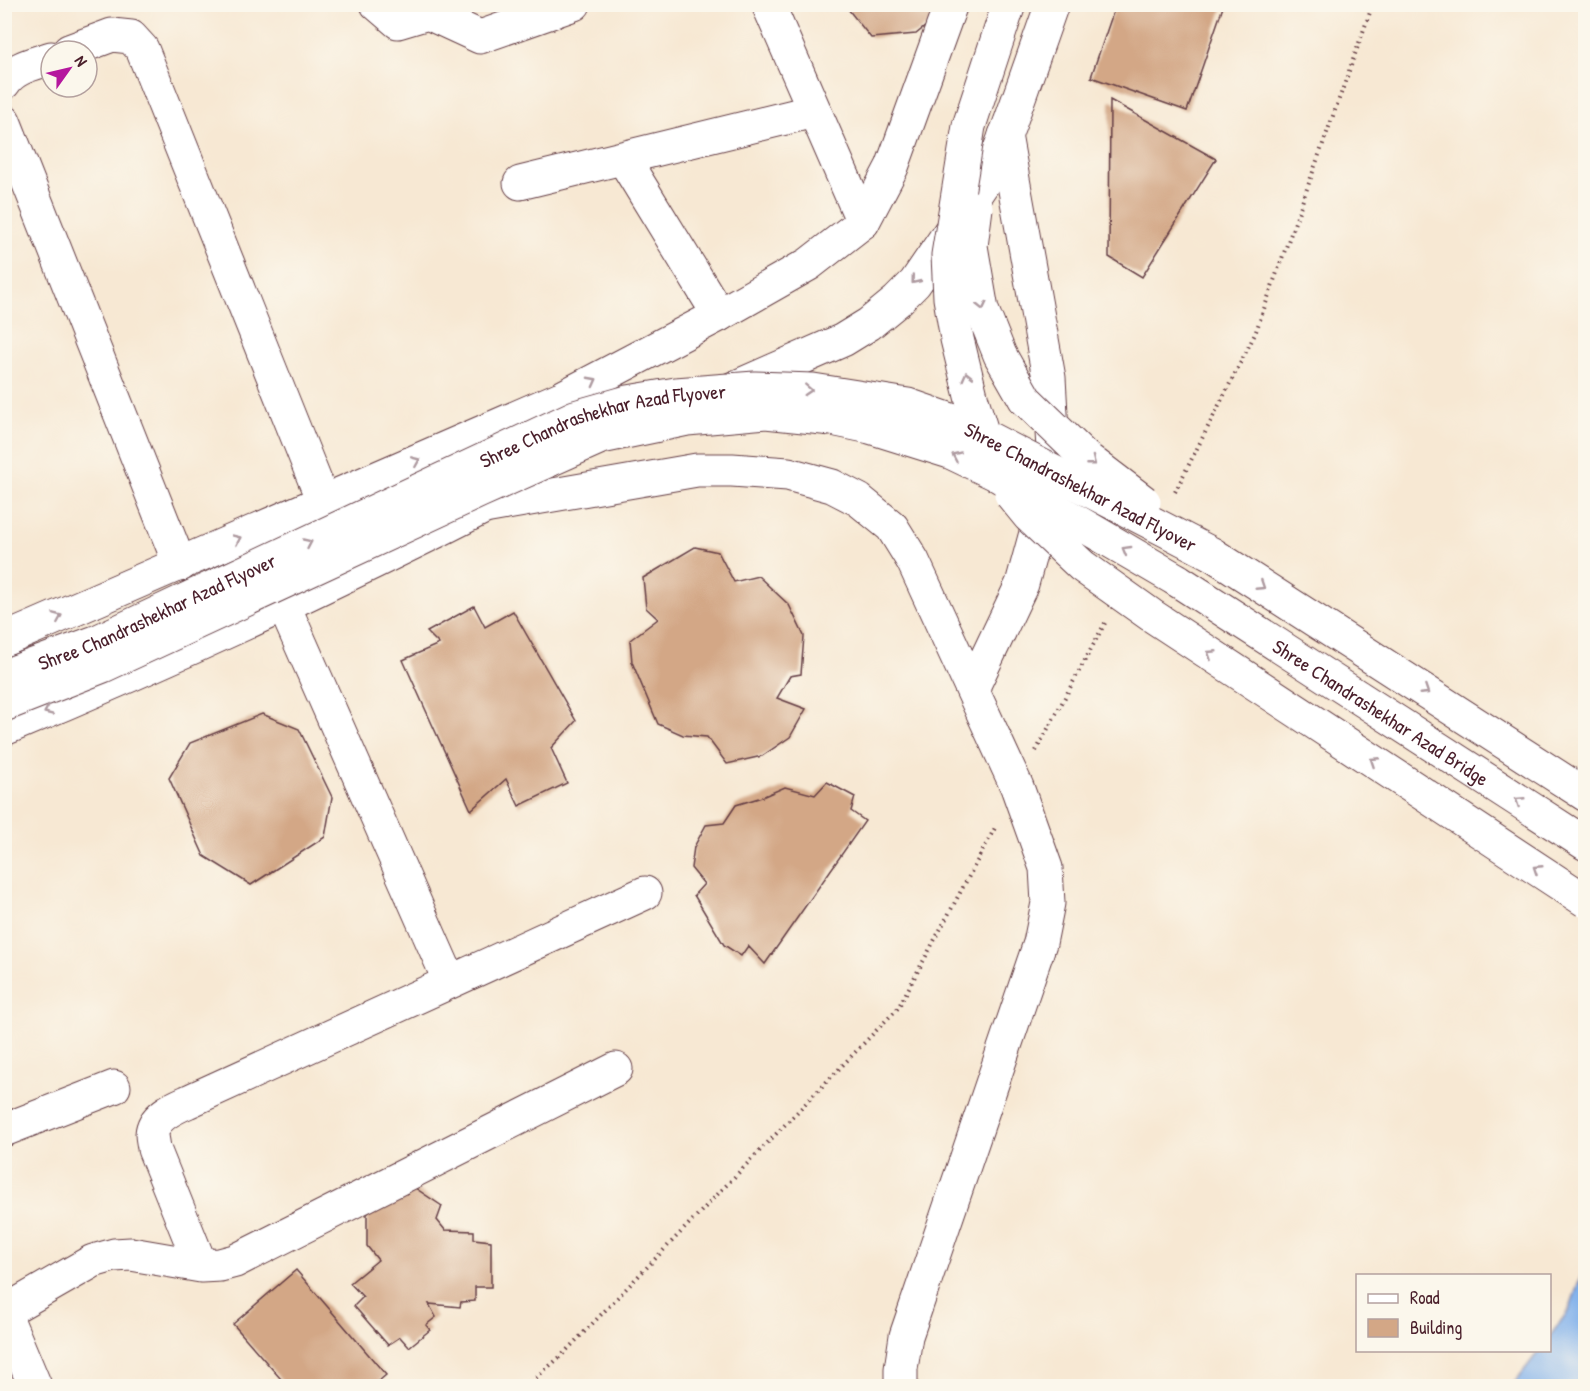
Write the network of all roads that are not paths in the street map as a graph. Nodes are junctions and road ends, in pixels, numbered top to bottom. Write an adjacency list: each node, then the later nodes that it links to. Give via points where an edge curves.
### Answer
1 (377, 4): 2 (main road, via 398,22 428,13 480,37)
2 (574, 4)
3 (768, 4): 11 (main road)
4 (951, 4): 16 (main road, via 892,166)
5 (1009, 4): 32 (main road, one-way to 5, bridge, via 1151,615 1082,566 1012,496 988,451 972,400 950,298 948,255 969,126)
6 (1031, 4): 20 (main road, one-way to 20, bridge, via 981,163 971,246 982,310 1000,355 1025,399 1085,457)
7 (1052, 4): 13 (main road)
8 (99, 40): 18 (main road, via 112,35 130,37 142,49)
9 (39, 62): 10 (main road, via 19,69)
10 (4, 83)
11 (814, 111): 14 (main road); 16 (main road)
12 (4, 121): 21 (main road)
13 (1005, 135): 19 (main road, one-way to 19, via 992,170 915,282 869,324 843,340 596,449); 26 (main road, via 1049,378 1054,467 1022,584)
14 (623, 158): 15 (main road); 17 (main road)
15 (520, 183)
16 (863, 222): 17 (main road, via 809,264)
17 (719, 315): 18 (main road, one-way to 17, via 561,398)
18 (323, 501): 21 (main road, one-way to 18)
19 (484, 507): 23 (main road); 26 (main road, via 697,470 788,474 832,486 859,500 892,527 913,561)
20 (1212, 554): 25 (main road, Shree Chandrashekhar Azad Flyover, one-way to 20, bridge, via 96,642 575,417 676,394 755,388 813,390 908,405 957,422); 29 (main road, Shree Chandrashekhar Azad Bridge, one-way to 29)
21 (180, 565): 24 (main road, one-way to 21)
22 (1177, 580): 27 (main road, Shree Chandrashekhar Azad Flyover, one-way to 27, bridge, via 994,473 950,452 832,419 766,412 687,419 601,437 103,666); 30 (main road, Shree Chandrashekhar Azad Bridge, one-way to 22)
23 (284, 606): 28 (main road, one-way to 28); 33 (main road)
24 (4, 640)
25 (4, 676)
26 (972, 689): 40 (main road, via 1017,787 1046,868 1048,903 1040,943 906,1336)
27 (4, 705)
28 (4, 729)
29 (1586, 795)
30 (1586, 844)
31 (645, 893): 33 (main road)
32 (1586, 901)
33 (450, 982): 37 (main road, via 171,1109 156,1121 152,1133 154,1149)
34 (616, 1069): 37 (main road, via 256,1251 220,1265)
35 (114, 1087): 36 (main road)
36 (4, 1130)
37 (201, 1266): 38 (main road, via 131,1254 114,1255 93,1261)
38 (4, 1312): 39 (main road)
39 (35, 1386)
40 (901, 1386)

